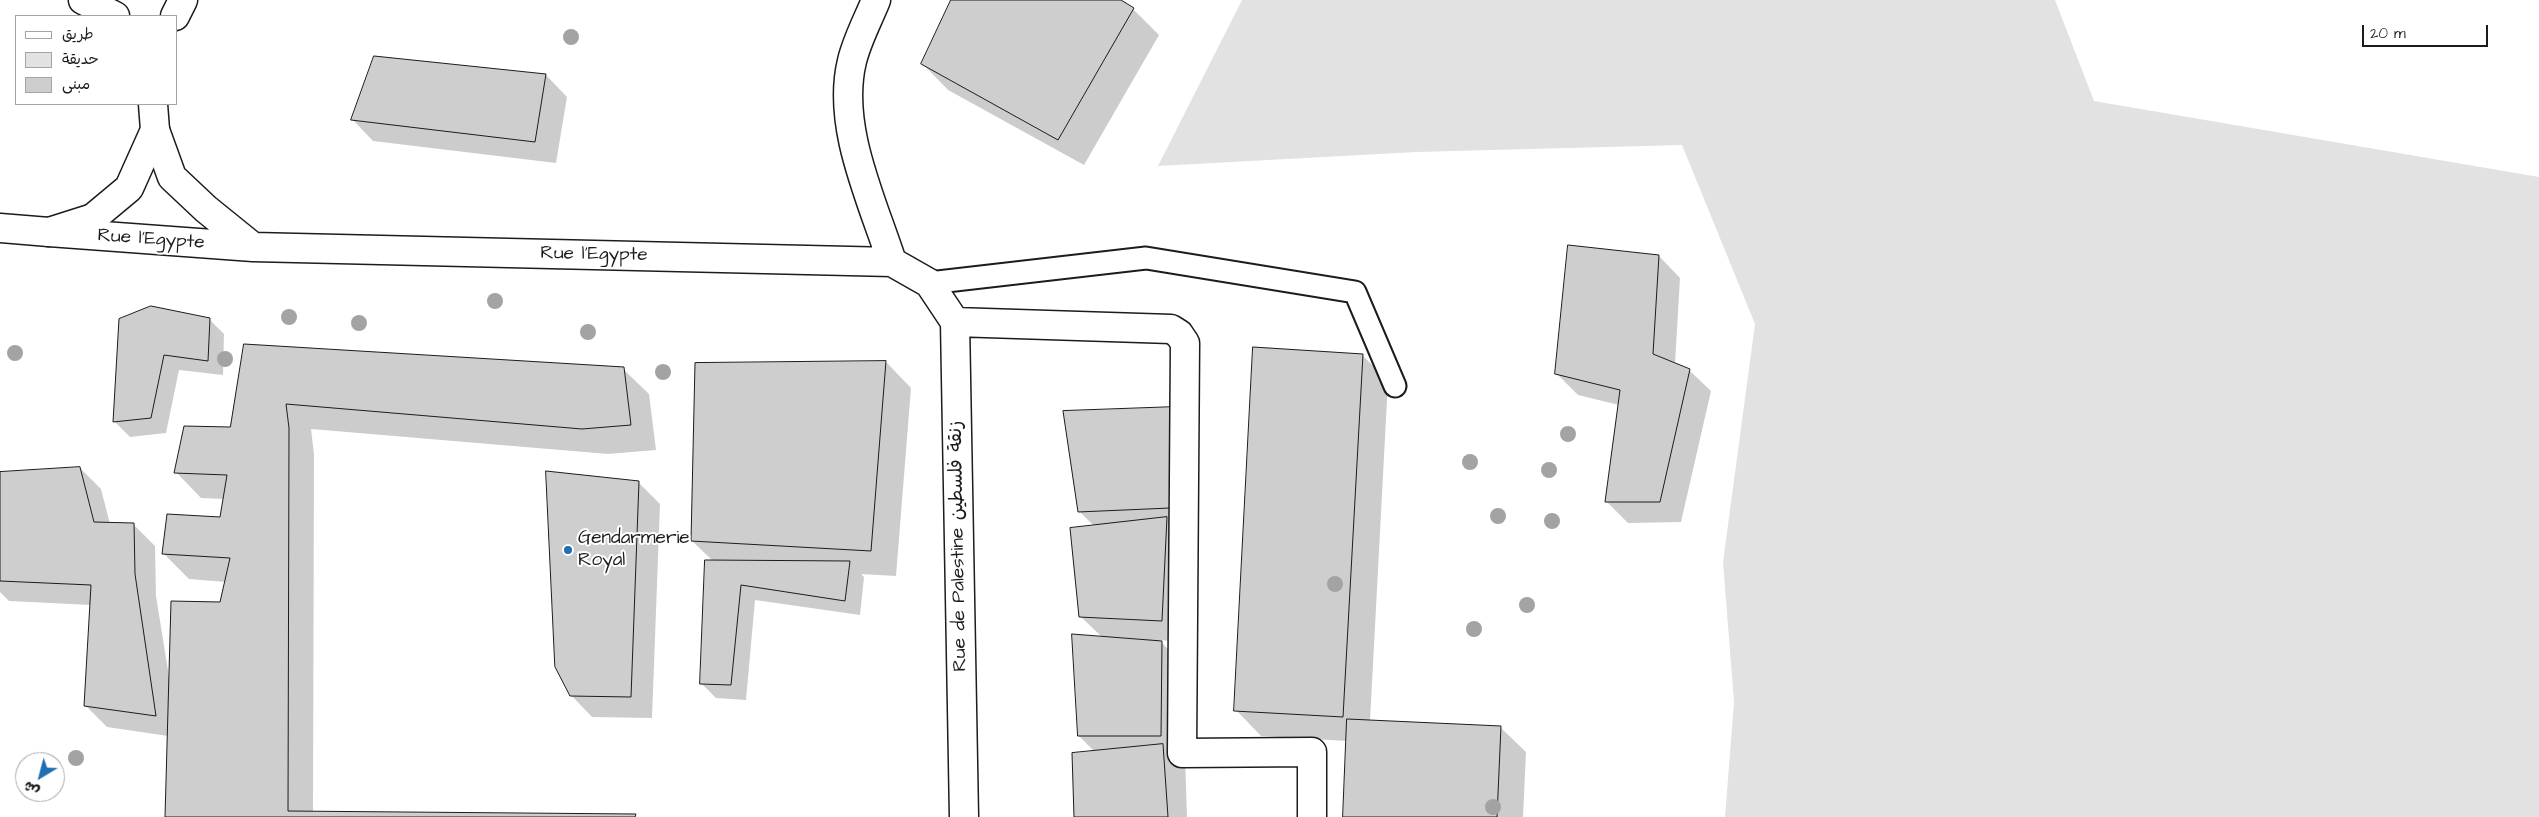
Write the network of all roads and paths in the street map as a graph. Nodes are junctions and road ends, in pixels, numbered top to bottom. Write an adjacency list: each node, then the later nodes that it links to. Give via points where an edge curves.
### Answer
1 (83, 0): 4 (street)
2 (183, 0): 5 (street)
3 (876, 0): 10 (street, via 852,60 847,90 852,139)
4 (112, 15)
5 (176, 15)
6 (154, 117): 8 (street, via 129,188 93,218); 9 (street, Rue l'Egypte, via 172,177)
7 (0, 228): 8 (street, Rue l'Egypte)
8 (49, 232): 9 (street, Rue l'Egypte)
9 (254, 247): 10 (street, Rue l'Egypte)
10 (892, 262): 11 (street, Rue l'Egypte)
11 (929, 283): 12 (street); 13 (lane, via 1146,258 1355,292)
12 (955, 322): 14 (street, Rue de Palestine زنقة فلسطين); 15 (street, via 1170,329 1179,334 1185,343 1182,753 1312,752)
13 (1395, 386)
14 (964, 817)
15 (1312, 817)

